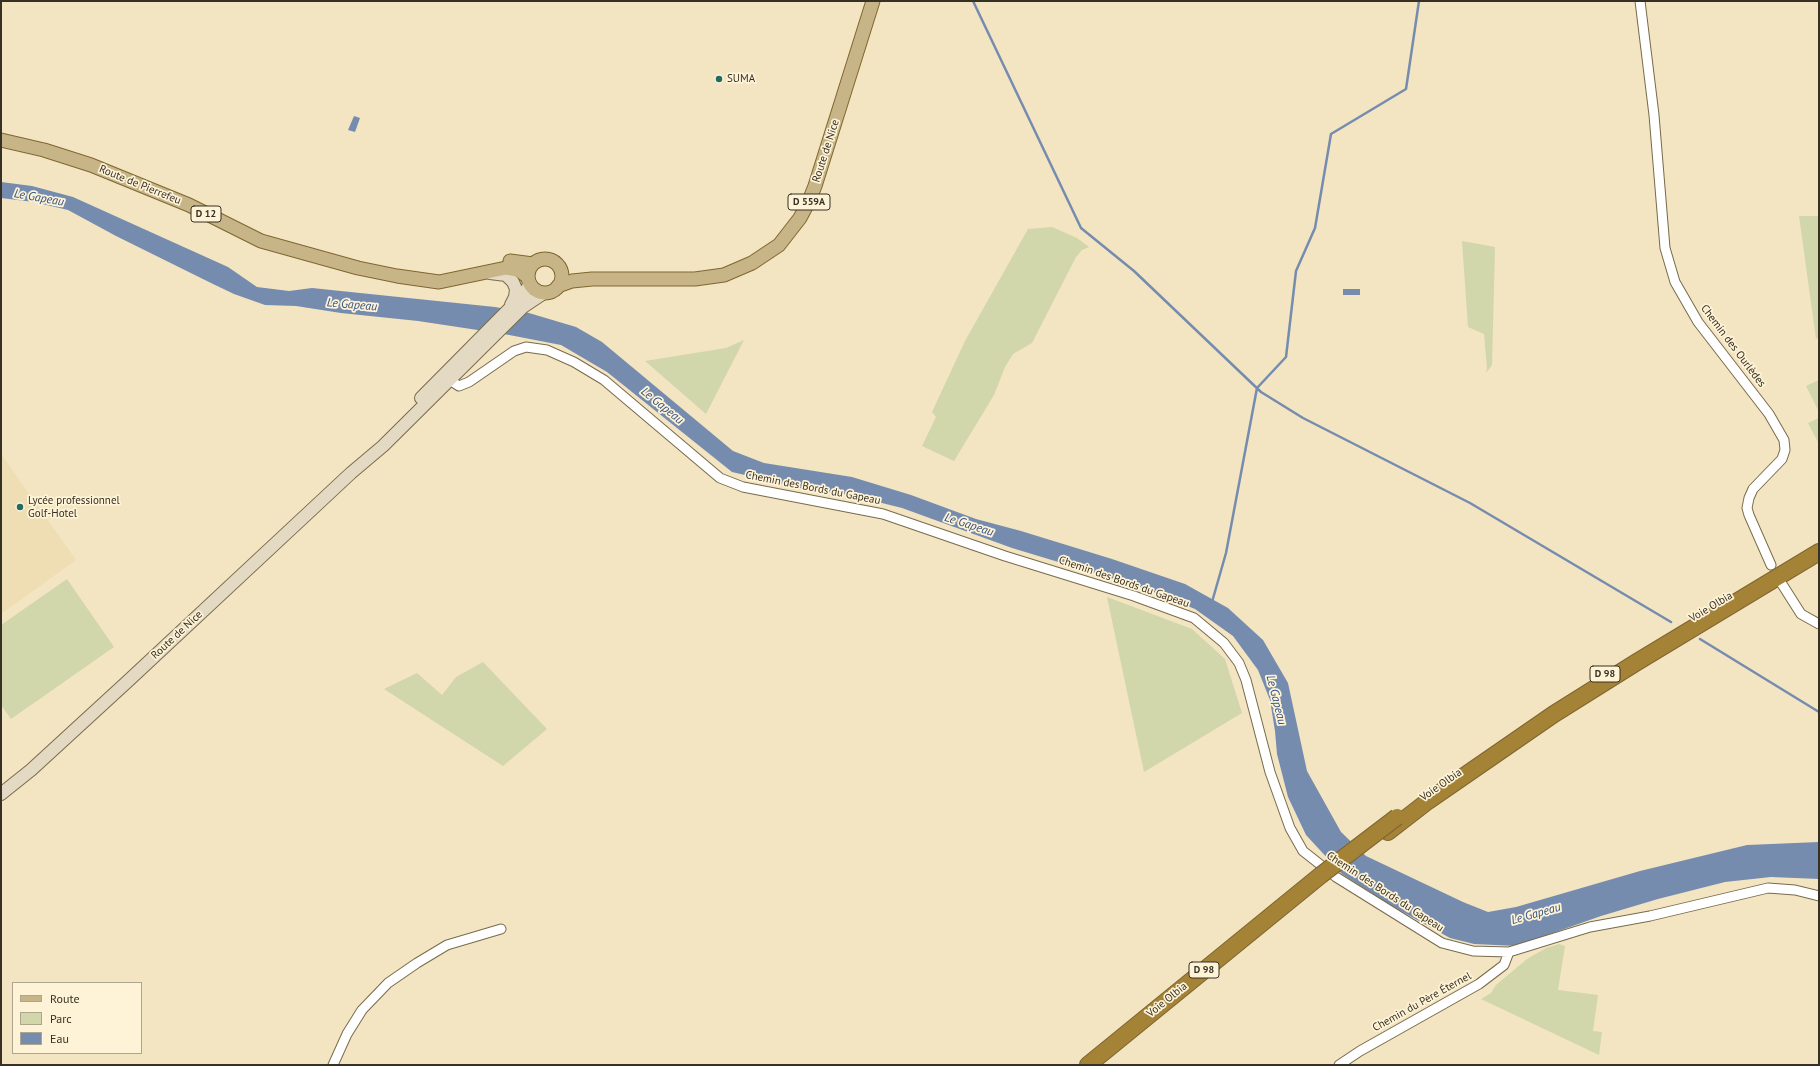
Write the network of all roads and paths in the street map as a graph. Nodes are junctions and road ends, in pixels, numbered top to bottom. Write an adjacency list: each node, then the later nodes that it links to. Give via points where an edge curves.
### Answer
1 (873, 1): 8 (main road, Route de Nice / D 559A, via 811,196 800,218 779,245 752,263 724,275 679,280)
2 (1640, 1): 18 (street, Chemin des Ourlèdes, via 1654,115 1665,248 1675,282 1698,322 1769,414 1784,440 1785,450 1782,459 1753,489 1748,498 1749,515)
3 (1, 140): 7 (main road, Route de Pierrefeu / D 12, via 91,165 189,204 261,241 358,268)
4 (534, 264): 5 (main road, via 547,259); 7 (main road, via 504,261); 9 (main road, via 529,272)
5 (560, 269): 8 (main road, D 559A); 10 (main road, via 562,278)
6 (486, 273): 7 (main road, D 12, via 440,282); 9 (main road, via 513,268); 12 (main road, via 506,275 513,282)
7 (414, 279)
8 (592, 279): 10 (main road, D 559A, via 572,281)
9 (529, 280): 11 (main road, via 536,290); 12 (main road)
10 (558, 286): 11 (main road, via 554,290)
11 (544, 292): 12 (main road)
12 (517, 306): 13 (main road)
13 (480, 343): 14 (main road); 15 (main road, via 378,442)
14 (448, 379): 15 (main road, via 383,446); 26 (street, Chemin des Bords du Gapeau, via 459,386 514,351 526,347 547,350 604,380 720,478 743,487 883,514 1194,618 1224,643 1239,663 1275,786 1290,828 1303,851 1336,877 1442,943 1473,951)
15 (351, 473): 21 (main road, Route de Nice, via 123,686)
16 (1819, 541): 22 (highway, Voie Olbia / D 98, via 1556,706)
17 (1819, 552): 22 (highway, Voie Olbia / D 98, via 1554,714)
18 (1771, 565)
19 (1780, 581): 20 (street, via 1801,614)
20 (1819, 624)
21 (1, 794)
22 (1400, 819): 23 (highway, Voie Olbia / D 98)
23 (1323, 878): 28 (highway, Voie Olbia / D 98); 29 (highway, Voie Olbia / D 98)
24 (1819, 896): 26 (street, Chemin des Bords du Gapeau, via 1795,890 1768,888 1650,916 1590,927)
25 (501, 929): 27 (street, via 447,945 388,983 358,1016)
26 (1509, 952): 30 (street, Chemin du Père Éternel, via 1504,966 1479,984)
27 (333, 1065)
28 (1088, 1065)
29 (1101, 1065)
30 (1339, 1065)

